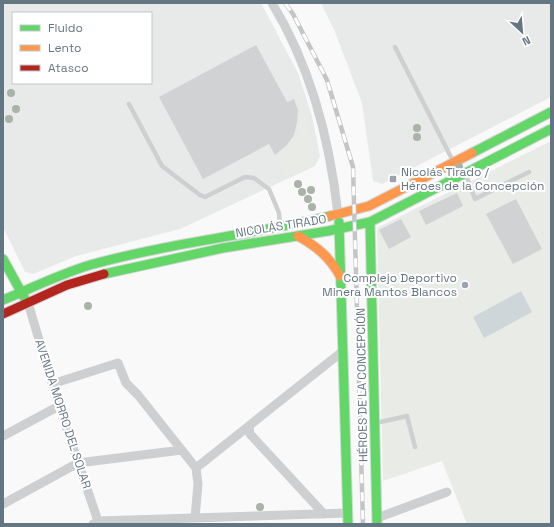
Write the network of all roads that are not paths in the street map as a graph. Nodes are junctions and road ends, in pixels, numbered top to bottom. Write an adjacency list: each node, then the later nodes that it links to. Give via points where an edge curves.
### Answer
1 (272, 3): 9 (street, via 304,63 333,172)
2 (395, 46): 6 (lane)
3 (129, 104): 11 (lane, via 165,169 200,195 206,196 245,177 254,178 269,189 279,213)
4 (551, 112): 6 (main road, NICOLÁS TIRADO)
5 (551, 129): 8 (main road, NICOLÁS TIRADO)
6 (453, 163): 9 (main road, NICOLÁS TIRADO, via 369,206)
7 (529, 172): 8 (lane, via 475,199)
8 (465, 173): 10 (main road, NICOLÁS TIRADO)
9 (338, 214): 11 (main road, NICOLÁS TIRADO); 12 (main road, HÉROES DE LA CONCEPCIÓN)
10 (370, 222): 12 (main road, NICOLÁS TIRADO); 23 (main road, HÉROES DE LA CONCEPCIÓN)
11 (280, 228): 16 (main road, NICOLÁS TIRADO, via 144,252 99,263 68,272)
12 (339, 229): 13 (main road, NICOLÁS TIRADO); 15 (main road, HÉROES DE LA CONCEPCIÓN)
13 (298, 236): 15 (main road, via 324,252 335,265); 18 (main road, NICOLÁS TIRADO, via 223,248 90,277)
14 (3, 259): 16 (main road)
15 (341, 280): 20 (main road, HÉROES DE LA CONCEPCIÓN)
16 (21, 292): 17 (main road, NICOLÁS TIRADO); 18 (main road)
17 (3, 300)
18 (28, 303): 19 (main road, NICOLÁS TIRADO); 21 (street, AVENIDA MORRO DEL SOLAR)
19 (3, 314)
20 (343, 351): 24 (street); 32 (main road, HÉROES DE LA CONCEPCIÓN)
21 (52, 384): 22 (street, AVENIDA MORRO DEL SOLAR); 27 (street, via 118,363 126,383)
22 (59, 406): 25 (street); 28 (street, AVENIDA MORRO DEL SOLAR)
23 (375, 424): 26 (lane, via 407,416); 39 (main road, HÉROES DE LA CONCEPCIÓN)
24 (249, 427): 29 (street); 33 (street, via 250,434)
25 (3, 436)
26 (415, 447)
27 (182, 450): 28 (street); 29 (street)
28 (78, 463): 31 (street); 40 (street, AVENIDA MORRO DEL SOLAR)
29 (196, 468): 34 (street, via 198,484)
30 (447, 492): 39 (street)
31 (3, 504)
32 (347, 513): 33 (street); 41 (main road, HÉROES DE LA CONCEPCIÓN)
33 (324, 514): 35 (street)
34 (195, 518): 37 (street); 38 (street)
35 (300, 519): 36 (street)
36 (261, 520): 38 (street)
37 (176, 521): 40 (street)
38 (218, 521)
39 (377, 521)
40 (96, 523)
41 (348, 524)

